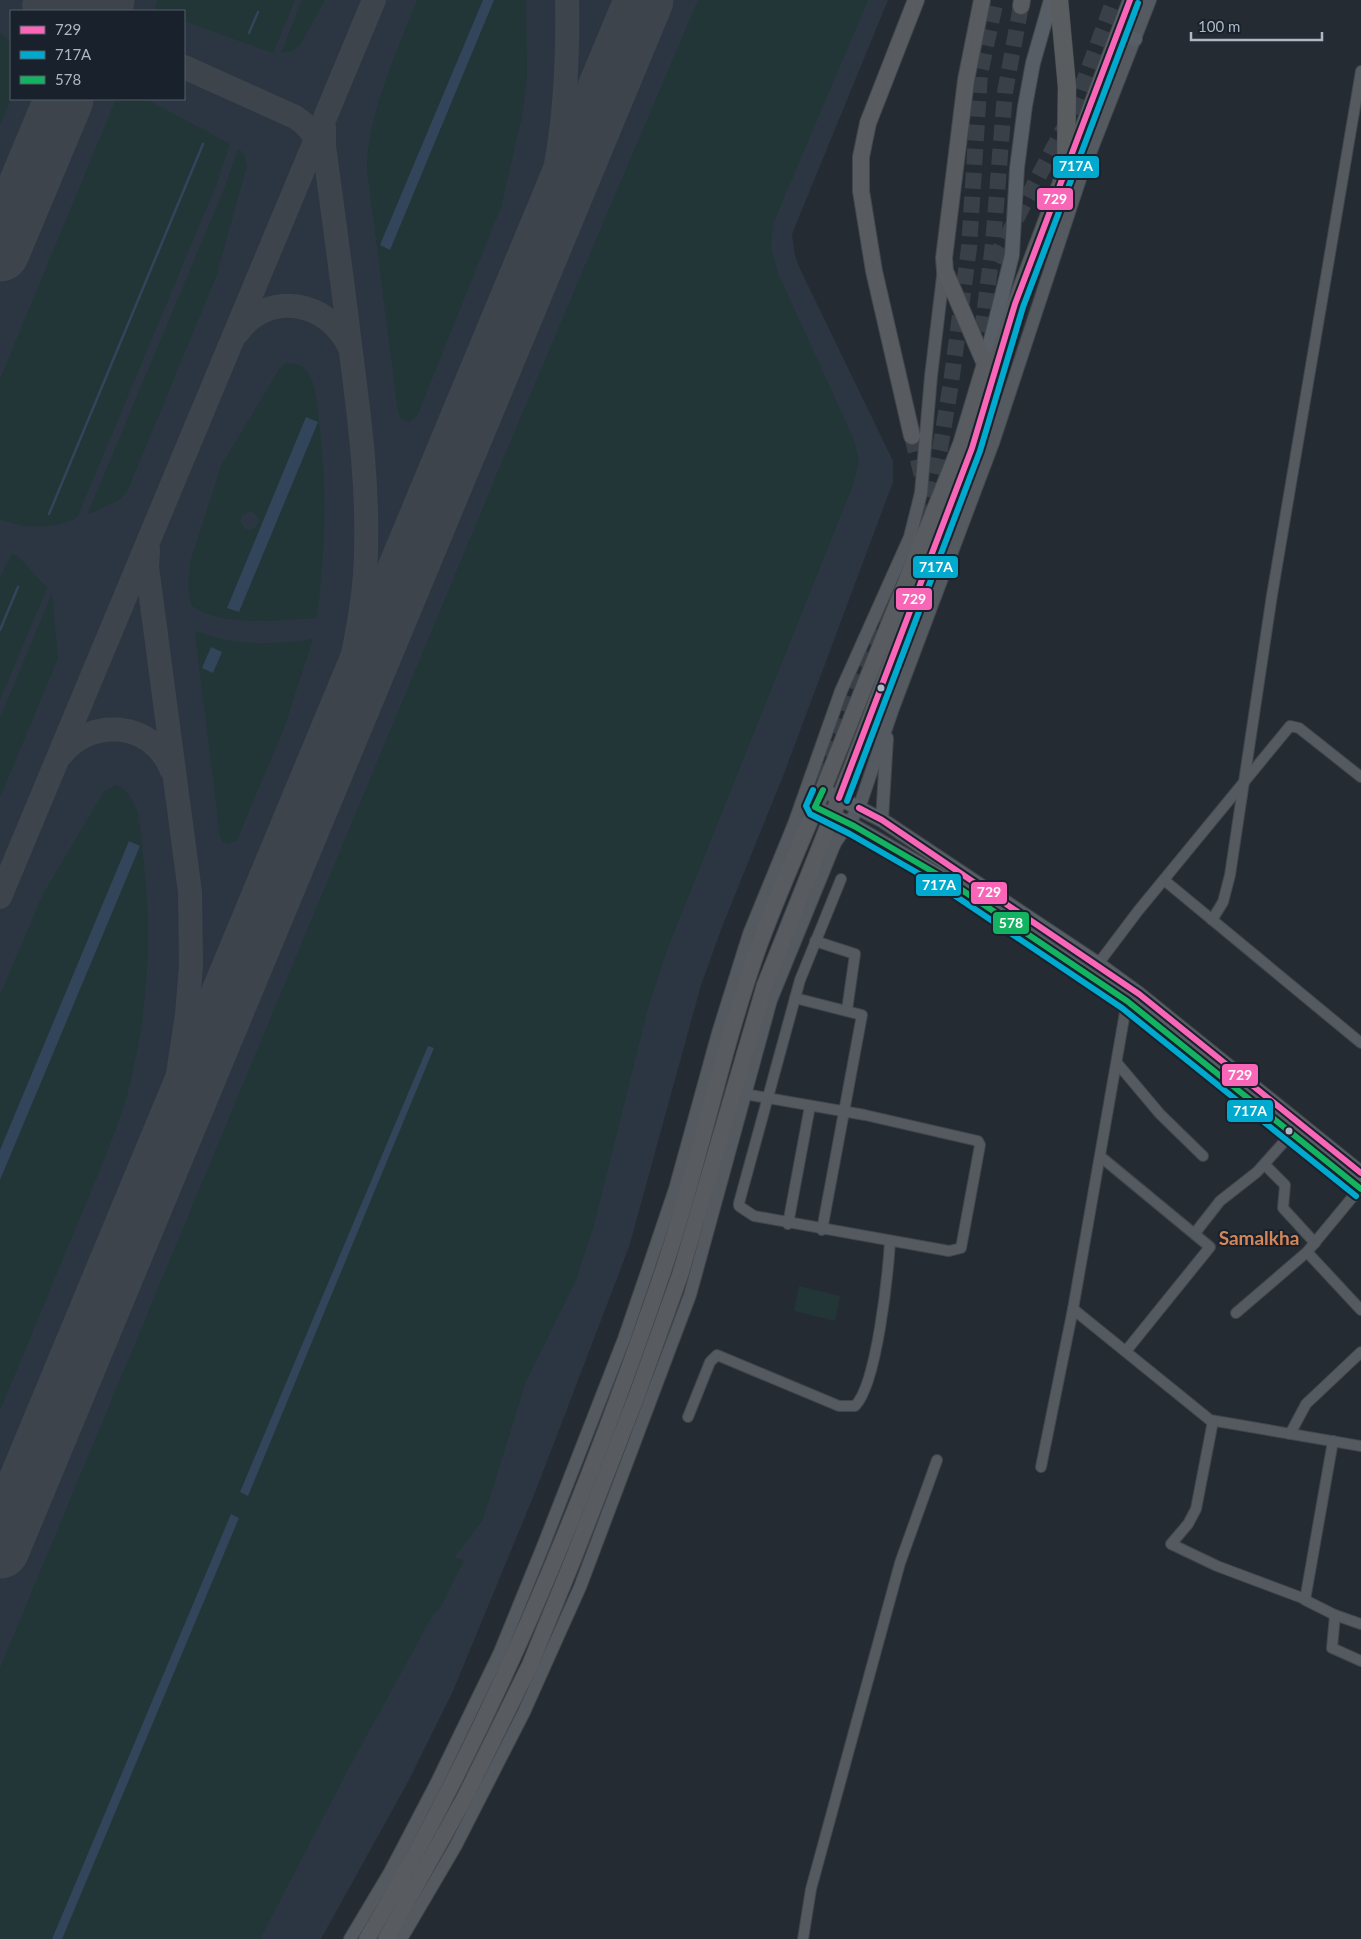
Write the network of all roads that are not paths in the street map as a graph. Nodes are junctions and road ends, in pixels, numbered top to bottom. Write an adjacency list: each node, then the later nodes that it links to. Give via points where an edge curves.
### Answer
1 (916, 0): 13 (highway, via 868,123 861,157 861,191 874,271)
2 (982, 0): 11 (highway, via 966,80)
3 (1051, 0): 12 (main road, via 1033,62 1026,106 1017,168 1012,255)
4 (1059, 0): 10 (highway, via 1067,87)
5 (1130, 0): 7 (main road)
6 (1150, 0): 8 (street)
7 (1117, 35): 8 (main road); 10 (main road)
8 (1135, 39): 14 (street, via 1080,179 993,443)
9 (1361, 71): 16 (street)
10 (1066, 170): 18 (highway, via 1015,304 972,448)
11 (945, 264): 12 (highway, via 945,271); 67 (street, via 921,493 910,536 841,691 794,824 749,934 650,1266 542,1549 500,1652 436,1784)
12 (985, 364): 17 (highway, via 961,444)
13 (912, 436)
14 (892, 710): 20 (street); 22 (street)
15 (1361, 777): 16 (street, via 1292,725)
16 (1242, 784): 25 (street); 26 (street, via 1230,875 1223,902)
17 (823, 790): 18 (main road); 19 (highway)
18 (839, 798): 20 (main road); 21 (highway)
19 (816, 807): 21 (main road); 34 (highway, via 761,940)
20 (859, 808): 22 (main road); 23 (street)
21 (832, 815): 23 (main road); 35 (highway, via 765,985)
22 (882, 820): 28 (main road)
23 (849, 823): 30 (main road, via 948,880); 35 (street, via 835,844 770,1000)
24 (841, 879): 27 (street)
25 (1164, 880): 26 (street); 28 (street)
26 (1212, 920): 32 (street)
27 (815, 941): 29 (street); 31 (street, via 854,954)
28 (1098, 964): 30 (main road)
29 (795, 998): 31 (street); 36 (street)
30 (1133, 1000): 33 (street); 39 (main road); 43 (main road)
31 (847, 1010): 38 (street, via 862,1016)
32 (1361, 1043)
33 (1117, 1063): 40 (street, via 1160,1114); 41 (street)
34 (716, 1088): 35 (street); 68 (highway, via 663,1271 620,1392 545,1582 513,1659 449,1792)
35 (739, 1093): 36 (street); 69 (highway, via 680,1276 637,1395 534,1656 464,1799); 70 (street, via 690,1295 580,1587 524,1712 455,1847)
36 (767, 1100): 37 (street); 45 (street, via 739,1203 742,1210 750,1215)
37 (810, 1106): 38 (street); 45 (street)
38 (843, 1112): 46 (street); 48 (street, via 980,1143 961,1248 949,1251)
39 (1292, 1134): 42 (street); 44 (main road)
40 (1203, 1156)
41 (1101, 1157): 47 (street); 51 (street)
42 (1265, 1165): 47 (street, via 1220,1201); 49 (street, via 1285,1185 1283,1208)
43 (1361, 1173)
44 (1360, 1189): 49 (street)
45 (788, 1224): 46 (street)
46 (822, 1230): 48 (street)
47 (1195, 1233): 54 (street, via 1210,1249)
48 (890, 1241): 56 (street, via 878,1336 864,1392 855,1406 839,1406 717,1355 710,1362)
49 (1315, 1243): 50 (street)
50 (1307, 1252): 52 (street); 53 (street)
51 (1073, 1309): 54 (street); 62 (street)
52 (1361, 1310)
53 (1236, 1313)
54 (1126, 1351): 57 (street)
55 (1361, 1352): 58 (street, via 1306,1404)
56 (688, 1417)
57 (1213, 1421): 58 (street); 63 (street, via 1196,1508 1188,1524 1171,1544 1217,1566)
58 (1290, 1434): 59 (street)
59 (1333, 1441): 60 (street); 63 (street)
60 (1361, 1446)
61 (936, 1460): 71 (street, via 900,1562 810,1889)
62 (1041, 1467)
63 (1305, 1599): 64 (street)
64 (1335, 1615): 65 (street); 66 (street, via 1331,1647)
65 (1361, 1624)
66 (1361, 1661)
67 (350, 1939)
68 (367, 1939)
69 (386, 1939)
70 (401, 1939)
71 (803, 1939)

